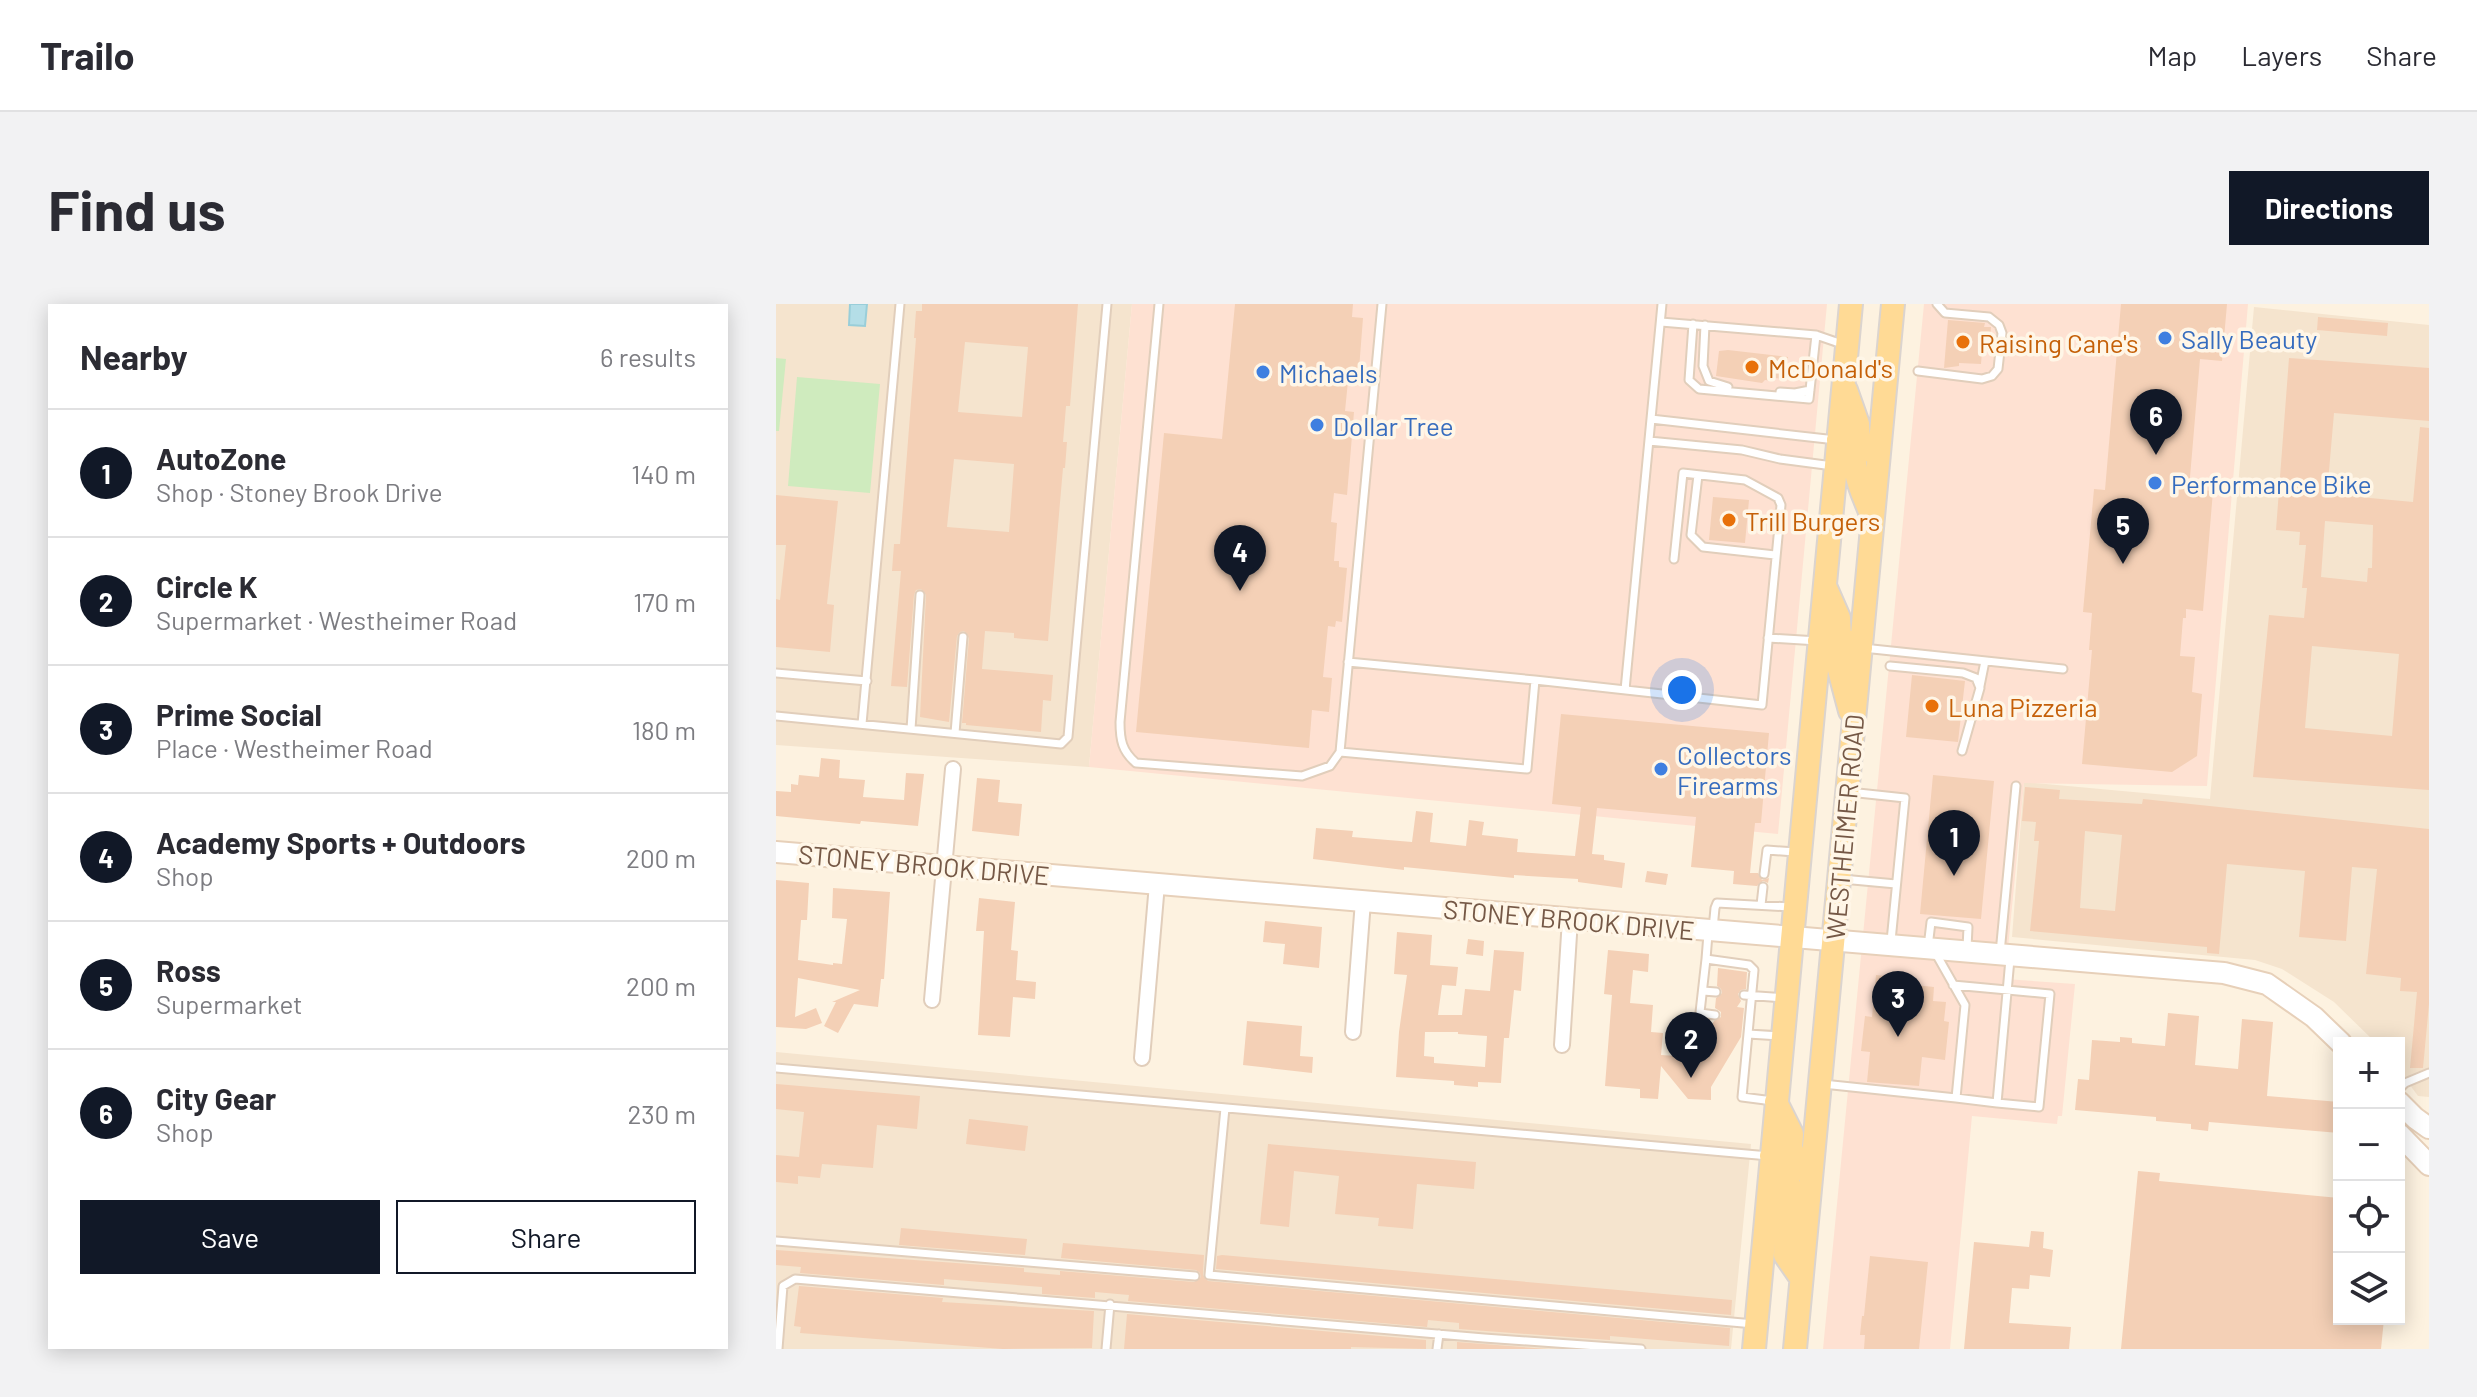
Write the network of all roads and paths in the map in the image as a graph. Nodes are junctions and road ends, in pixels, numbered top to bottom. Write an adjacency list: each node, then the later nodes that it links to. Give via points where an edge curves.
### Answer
1 (900, 304): 38 (lane)
2 (1107, 304): 45 (lane, via 1068,737 1061,744)
3 (1159, 304): 47 (lane, via 1120,741 1136,763 1302,776 1330,766)
4 (1382, 304): 33 (lane)
5 (1662, 304): 9 (lane)
6 (1851, 304): 13 (main road, WESTHEIMER ROAD)
7 (1893, 304): 20 (main road, WESTHEIMER ROAD)
8 (1937, 304): 14 (lane, via 1945,313 1989,317 1999,325 1998,369 1982,379)
9 (1661, 322): 10 (lane); 17 (lane)
10 (1693, 324): 11 (lane); 16 (lane, via 1689,380 1699,389 1809,399)
11 (1705, 325): 12 (lane); 16 (lane, via 1703,366 1709,381 1722,387)
12 (1816, 335): 13 (lane); 16 (lane)
13 (1847, 345): 15 (main road, WESTHEIMER ROAD)
14 (1918, 371)
15 (1843, 382): 18 (main road, WESTHEIMER ROAD); 20 (main road, via 1859,440)
16 (1810, 390)
17 (1651, 419): 18 (lane); 19 (lane)
18 (1838, 440): 21 (main road, WESTHEIMER ROAD); 23 (main road, via 1857,458 1856,473)
19 (1649, 441): 21 (lane); 40 (lane)
20 (1879, 456): 23 (main road, WESTHEIMER ROAD)
21 (1836, 467): 26 (main road, WESTHEIMER ROAD)
22 (1698, 475): 24 (lane, via 1745,480 1778,498); 24 (lane, via 1691,535 1703,547); 25 (lane, via 1683,473)
23 (1873, 520): 31 (main road, WESTHEIMER ROAD)
24 (1775, 555): 29 (lane)
25 (1674, 559)
26 (1824, 585): 30 (main road, WESTHEIMER ROAD); 31 (main road, via 1839,618 1840,636)
27 (920, 595): 44 (lane)
28 (963, 637): 45 (lane)
29 (1768, 638): 30 (lane); 40 (lane, via 1762,705)
30 (1819, 641): 43 (main road, via 1839,658); 52 (main road, WESTHEIMER ROAD)
31 (1861, 648): 32 (lane); 43 (main road, WESTHEIMER ROAD)
32 (1985, 661): 35 (lane); 39 (lane)
33 (1348, 662): 37 (lane); 47 (lane)
34 (1890, 666): 39 (lane, via 1963,673 1976,678)
35 (2063, 669)
36 (776, 673): 38 (lane)
37 (1535, 680): 40 (lane); 47 (lane, via 1527,769)
38 (867, 681): 42 (lane)
39 (1980, 688): 46 (lane)
40 (1625, 690)
41 (776, 716): 42 (lane)
42 (862, 724): 44 (lane)
43 (1854, 724): 50 (main road, WESTHEIMER ROAD)
44 (911, 729): 45 (lane)
45 (955, 733)
46 (1962, 751)
47 (1340, 752)
48 (953, 769): 53 (street)
49 (2016, 786): 68 (lane)
50 (1847, 792): 55 (main road, WESTHEIMER ROAD); 57 (lane, via 1905,798)
51 (776, 852): 53 (street, STONEY BROOK DRIVE)
52 (1801, 853): 54 (lane, via 1767,850); 61 (main road, WESTHEIMER ROAD)
53 (944, 866): 56 (street, STONEY BROOK DRIVE); 76 (street)
54 (1764, 874)
55 (1839, 878): 57 (lane); 65 (main road, WESTHEIMER ROAD)
56 (1157, 884): 59 (street, STONEY BROOK DRIVE); 87 (street)
57 (1896, 884): 66 (lane)
58 (1763, 887): 60 (lane)
59 (1363, 901): 62 (street, STONEY BROOK DRIVE); 79 (street)
60 (1761, 905): 61 (lane); 63 (lane, via 1717,903)
61 (1796, 908): 64 (main road, WESTHEIMER ROAD)
62 (1570, 919): 63 (street, STONEY BROOK DRIVE); 84 (street)
63 (1711, 931): 64 (street, STONEY BROOK DRIVE); 69 (lane)
64 (1794, 938): 65 (street, STONEY BROOK DRIVE); 75 (main road, WESTHEIMER ROAD)
65 (1834, 941): 66 (street, STONEY BROOK DRIVE); 91 (main road, WESTHEIMER ROAD)
66 (1891, 946): 67 (street, STONEY BROOK DRIVE)
67 (1931, 949): 68 (street, STONEY BROOK DRIVE); 70 (lane)
68 (2005, 956): 71 (lane); 83 (street, STONEY BROOK DRIVE, via 2246,978 2267,984)
69 (1706, 959): 72 (lane); 74 (lane, via 1749,965 1754,970)
70 (1953, 985): 71 (lane); 92 (lane, via 1965,1005)
71 (2008, 990): 94 (lane); 94 (lane, via 2050,994 2039,1107)
72 (1703, 991): 73 (lane); 77 (lane)
73 (1716, 992)
74 (1748, 995): 75 (lane); 81 (lane)
75 (1788, 998): 82 (main road, WESTHEIMER ROAD)
76 (932, 1000)
77 (1700, 1013): 78 (lane); 80 (lane, via 1698,1030)
78 (1715, 1015)
79 (1353, 1032)
80 (1707, 1034)
81 (1748, 1034): 82 (lane); 86 (lane)
82 (1784, 1036): 93 (main road, WESTHEIMER ROAD)
83 (2335, 1037)
84 (1562, 1045)
85 (1736, 1045): 86 (lane)
86 (1746, 1051): 93 (lane, via 1742,1097)
87 (1142, 1058)
88 (776, 1068): 96 (lane)
89 (2429, 1073): 90 (lane)
90 (2405, 1083)
91 (1821, 1084): 92 (lane); 101 (main road, WESTHEIMER ROAD)
92 (1956, 1098): 94 (lane)
93 (1776, 1101): 99 (main road, WESTHEIMER ROAD); 101 (main road, via 1792,1134 1795,1160)
94 (1997, 1103)
95 (2405, 1107): 97 (street)
96 (1225, 1108): 99 (lane); 107 (lane, via 1209,1275)
97 (2429, 1128)
98 (2405, 1140): 100 (street)
99 (1771, 1156): 104 (main road, via 1790,1189 1785,1255); 107 (main road, WESTHEIMER ROAD)
100 (2429, 1165)
101 (1811, 1176): 104 (main road, WESTHEIMER ROAD)
102 (776, 1241): 103 (lane)
103 (1195, 1276)
104 (1801, 1278): 114 (main road, WESTHEIMER ROAD)
105 (779, 1286): 106 (lane, via 795,1279); 109 (lane)
106 (1110, 1304): 108 (lane); 110 (lane)
107 (1756, 1325): 113 (main road, WESTHEIMER ROAD)
108 (1439, 1334): 111 (lane); 112 (lane)
109 (778, 1349)
110 (1106, 1349)
111 (1437, 1349)
112 (1641, 1349)
113 (1754, 1349)
114 (1795, 1349)

